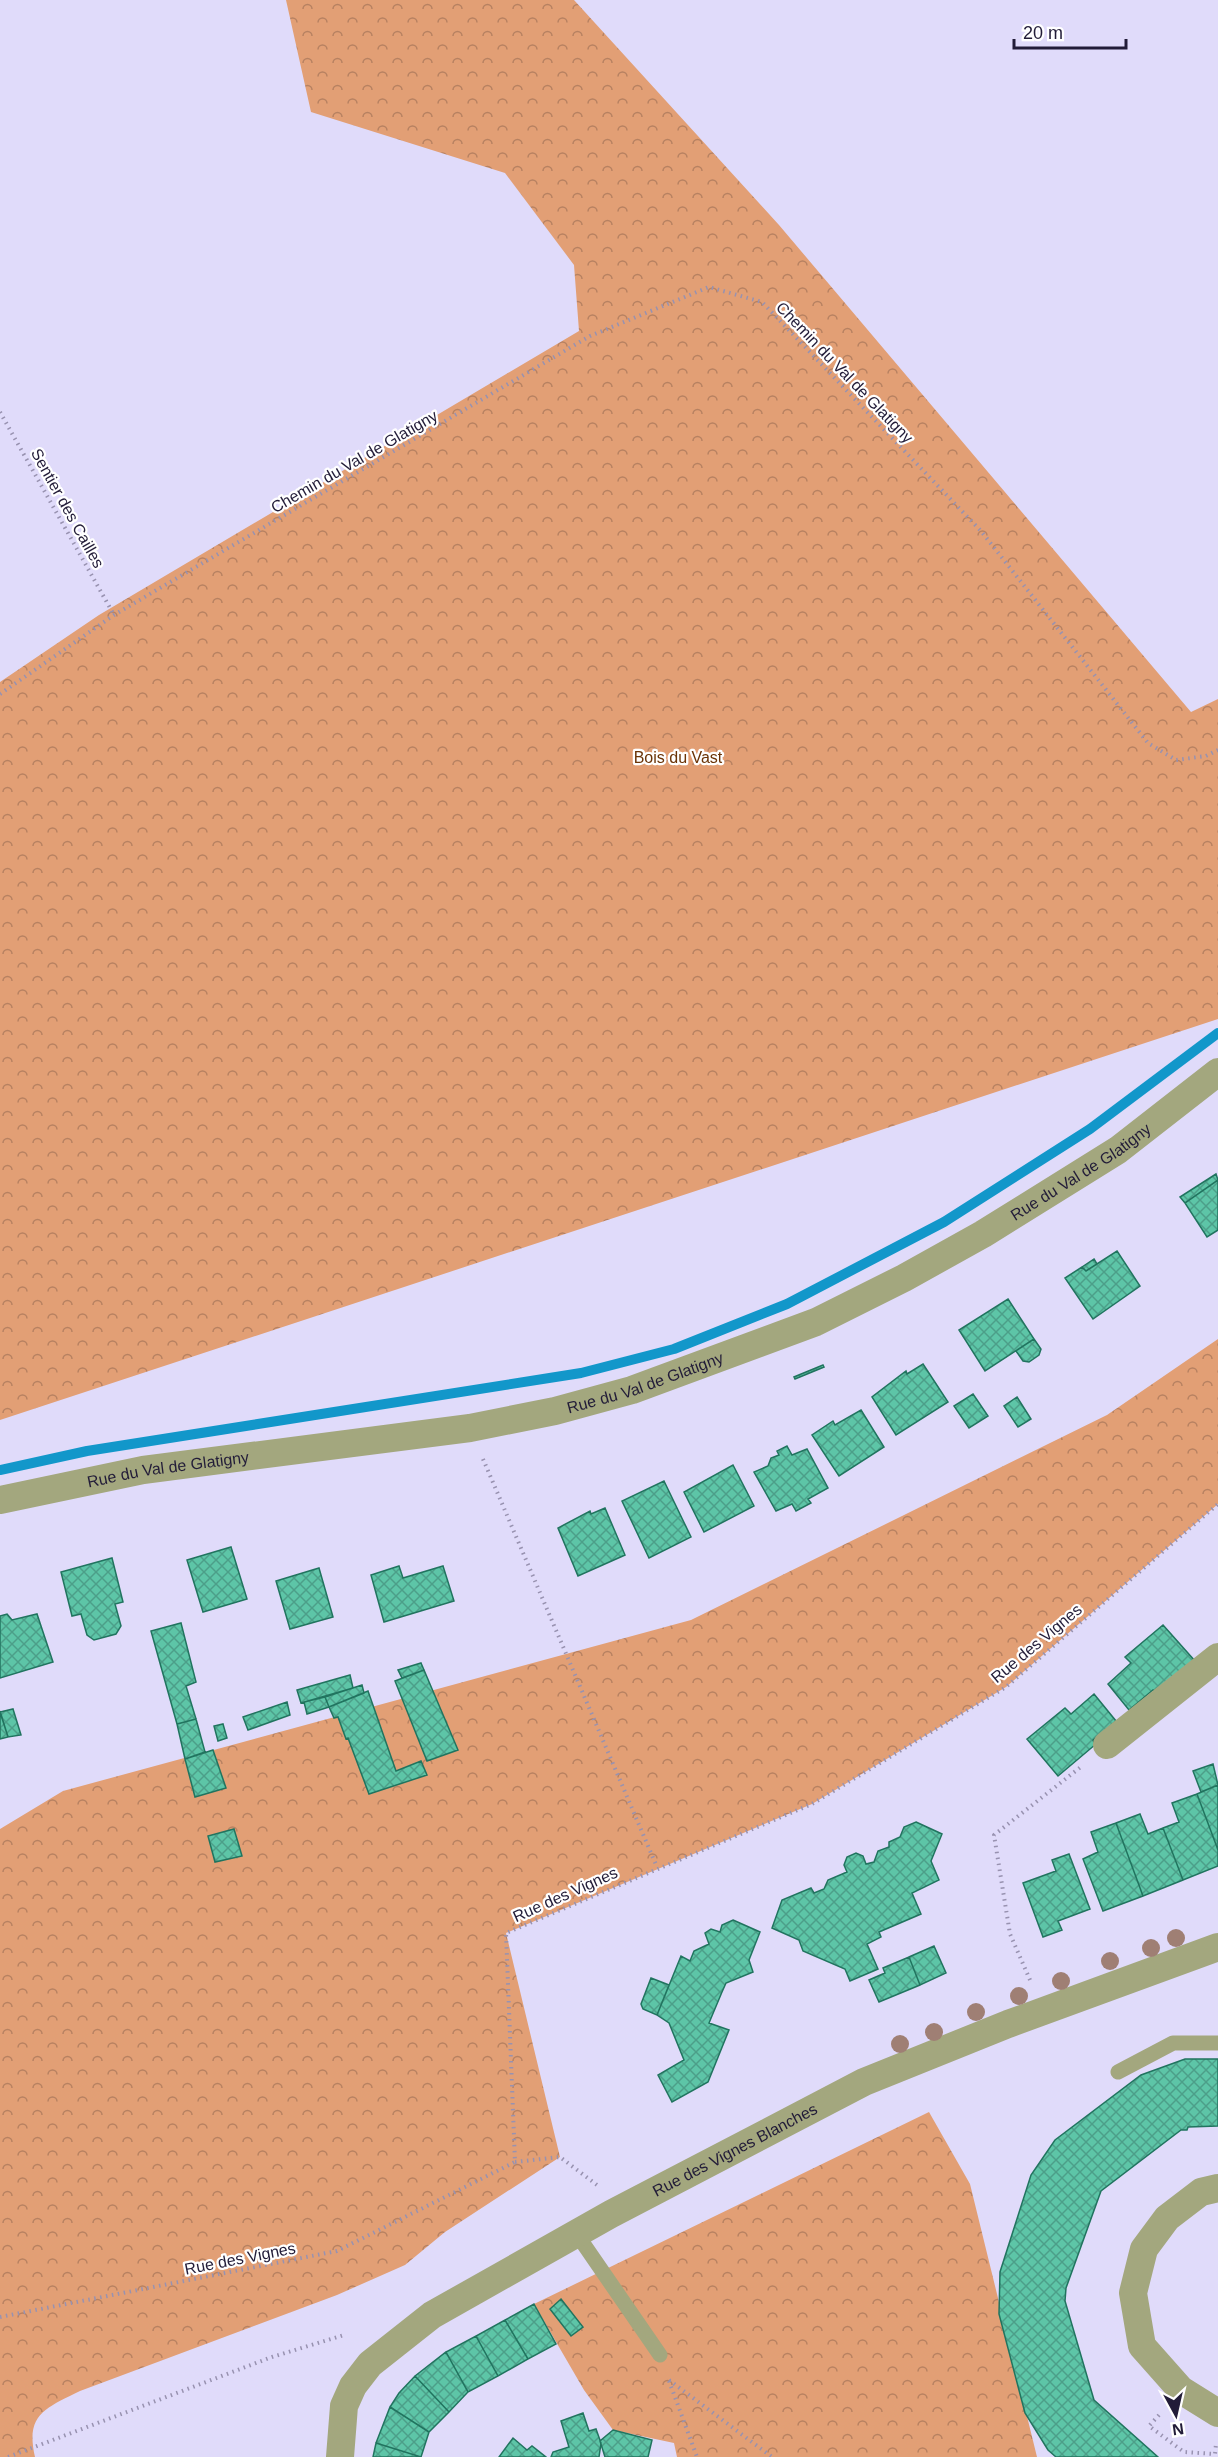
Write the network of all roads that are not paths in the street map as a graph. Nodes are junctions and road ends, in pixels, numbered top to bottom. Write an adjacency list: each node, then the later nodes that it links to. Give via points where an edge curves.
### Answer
1 (1218, 1072): 2 (street, Rue du Val de Glatigny, via 1118,1150 983,1234 816,1322 632,1390 470,1428 143,1470)
2 (0, 1500)
3 (1218, 1657): 4 (street)
4 (1107, 1745)
5 (1218, 1947): 9 (street, Rue des Vignes Blanches, via 864,2082)
6 (1218, 2043): 7 (lane, via 1173,2043)
7 (1118, 2072)
8 (1218, 2188): 11 (street, via 1201,2192 1167,2218 1144,2249 1133,2293 1142,2346 1181,2390)
9 (576, 2234): 10 (lane); 12 (street, Rue des Vignes Blanches, via 432,2315 369,2364 353,2385 344,2406)
10 (660, 2355)
11 (1218, 2413)
12 (340, 2457)

